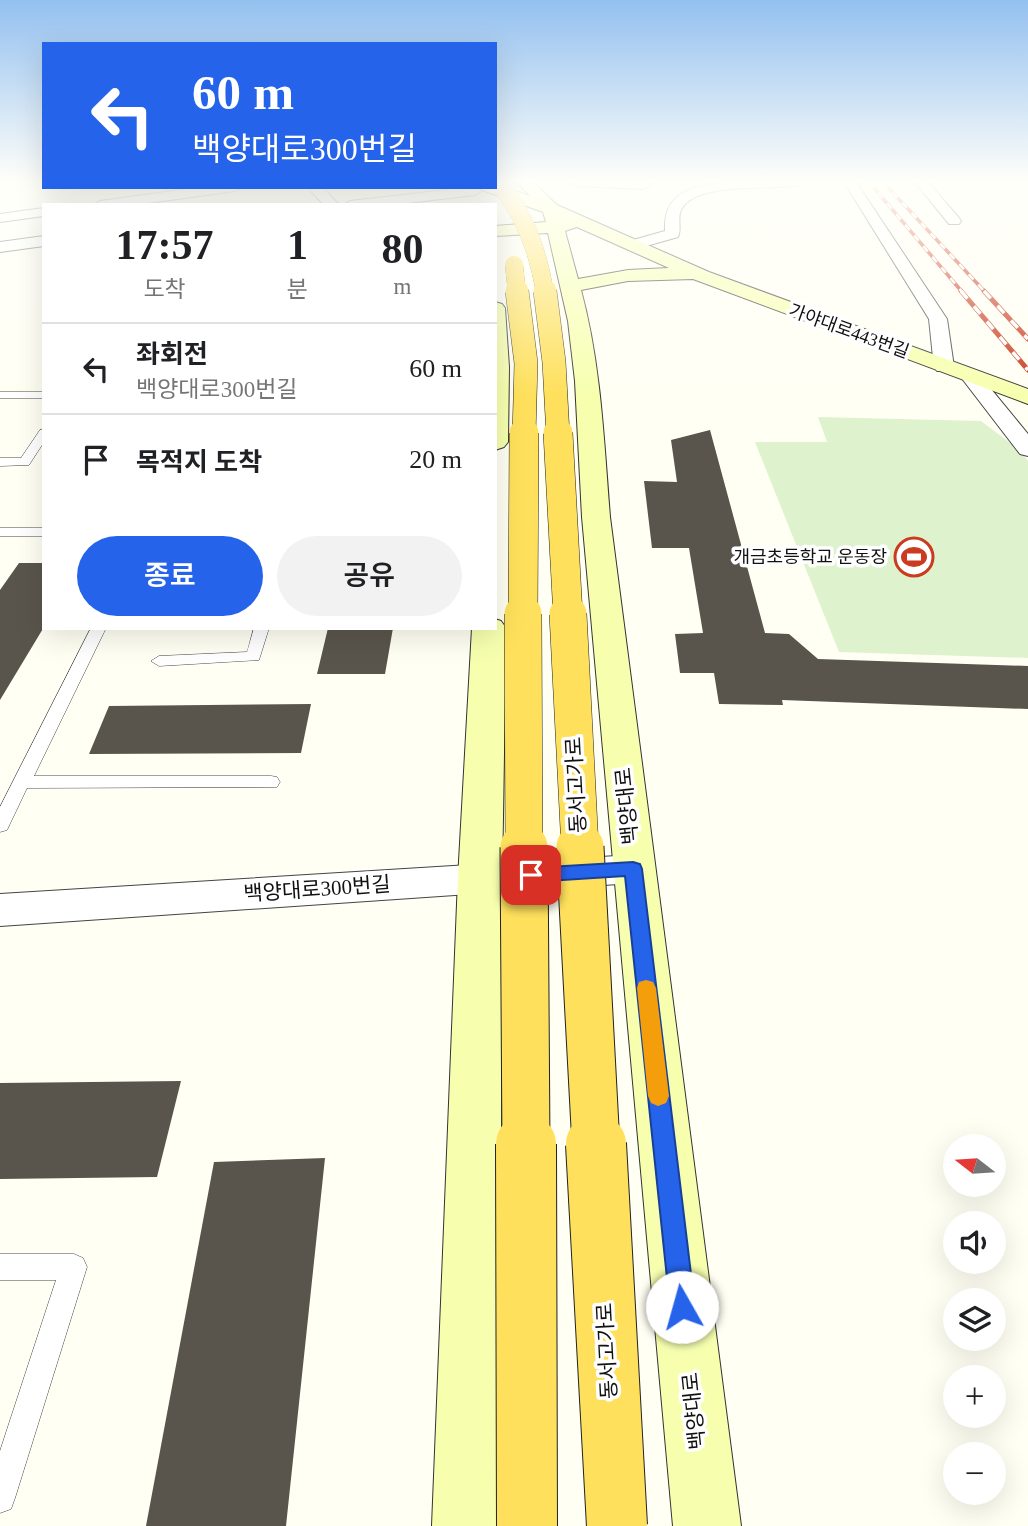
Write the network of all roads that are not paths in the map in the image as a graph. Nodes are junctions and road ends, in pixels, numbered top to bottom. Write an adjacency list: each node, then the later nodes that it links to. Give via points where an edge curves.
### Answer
1 (511, 253): 33 (highway, bridge, via 526,363)
2 (537, 253): 34 (highway, 동서고가로, bridge, via 554,362)
3 (563, 253): 7 (main road, 백양대로)
4 (651, 253): 6 (main road, 가야대로443번길)
5 (896, 253): 9 (street, via 938,319)
6 (702, 276): 7 (main road, via 661,272); 9 (main road, 가야대로443번길)
7 (571, 286): 27 (main road, 백양대로, via 587,381 596,517)
8 (497, 348): 11 (main road)
9 (944, 367): 10 (main road, 가야대로443번길)
10 (978, 379): 14 (main road, 가야대로443번길); 16 (street)
11 (497, 393)
12 (0, 395): 13 (lane)
13 (42, 395)
14 (1028, 397)
15 (42, 435): 17 (lane, via 25,462)
16 (1028, 449)
17 (0, 462)
18 (0, 532): 19 (lane)
19 (42, 532)
20 (98, 630): 24 (lane)
21 (261, 630): 23 (lane, via 253,657)
22 (489, 630): 28 (main road)
23 (159, 661)
24 (21, 782): 25 (lane); 26 (lane)
25 (271, 782)
26 (0, 825)
27 (633, 869): 28 (street, 백양대로300번길); 35 (main road, 백양대로)
28 (480, 879): 29 (street, 백양대로300번길); 32 (main road)
29 (0, 910)
30 (0, 1267): 31 (lane, via 74,1267)
31 (0, 1498)
32 (466, 1526)
33 (527, 1526)
34 (617, 1526)
35 (706, 1526)

